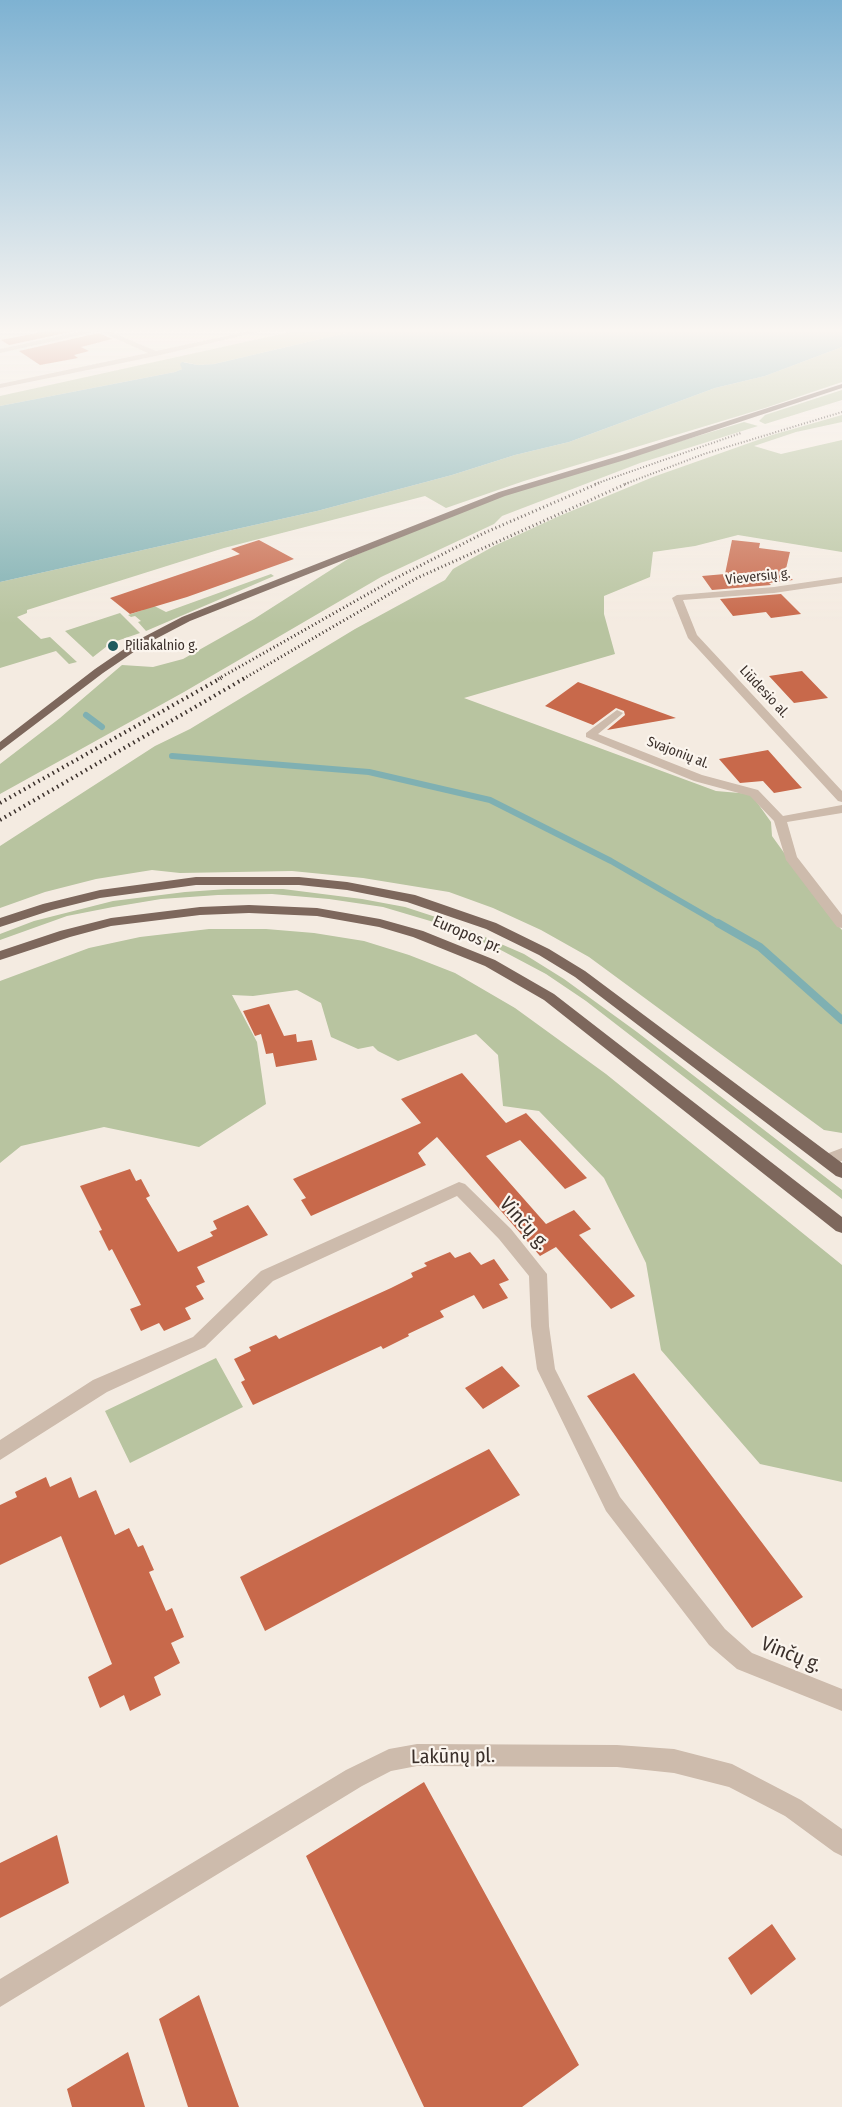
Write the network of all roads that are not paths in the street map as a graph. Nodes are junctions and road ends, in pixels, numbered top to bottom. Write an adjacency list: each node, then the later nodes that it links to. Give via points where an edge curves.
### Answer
1 (716, 427): 5 (main road, via 502,494 186,619 99,671)
2 (842, 580): 3 (street, Vieversių g.)
3 (677, 598): 6 (street, Liūdesio al., via 692,636)
4 (617, 713): 8 (street, Svajonių al., via 590,735 698,778 754,793)
5 (0, 748)
6 (842, 798)
7 (842, 809): 8 (street)
8 (780, 820): 10 (street, via 791,857)
9 (0, 923): 12 (main road, Europos pr., via 100,894 196,881 299,881 410,898 491,926 544,952)
10 (842, 924)
11 (0, 956): 14 (main road, Europos pr., via 111,922 200,911 317,912 418,934 490,963 549,997)
12 (835, 1157): 13 (main road, Europos pr.)
13 (842, 1172)
14 (842, 1226)
15 (0, 1451): 16 (street, Vinčų g., via 100,1386 199,1342 267,1276 459,1188 538,1274 546,1369 613,1504 717,1637 745,1661)
16 (842, 1700)
17 (842, 1844): 18 (street, Lakūnų pl., via 793,1808 732,1776 674,1761 617,1756 417,1755 389,1760 345,1784)
18 (0, 1994)

